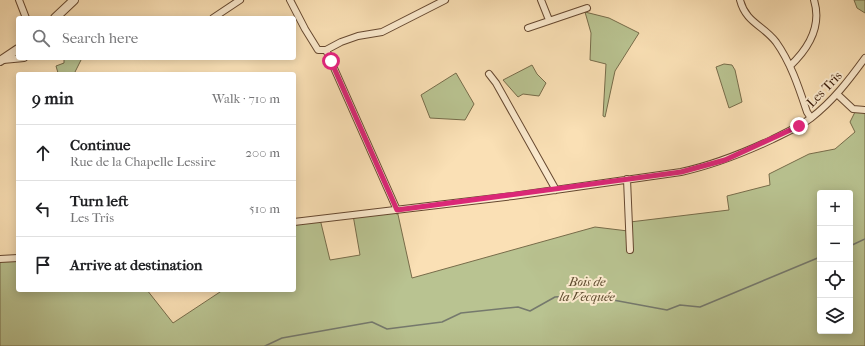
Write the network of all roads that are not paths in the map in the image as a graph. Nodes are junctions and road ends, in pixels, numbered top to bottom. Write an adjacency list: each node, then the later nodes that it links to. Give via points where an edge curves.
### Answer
1 (19, 0): 10 (street)
2 (74, 0): 11 (street)
3 (240, 0): 12 (street)
4 (290, 0): 16 (street, via 318,50)
5 (445, 0): 16 (street, via 382,32 358,36)
6 (542, 0): 13 (street)
7 (740, 0): 20 (street, via 749,19 775,41)
8 (814, 0): 20 (street, via 816,26 811,40 803,54)
9 (587, 8): 13 (street)
10 (25, 16)
11 (57, 16)
12 (217, 16)
13 (549, 20): 14 (street)
14 (528, 28)
15 (16, 50): 19 (street)
16 (326, 50): 27 (street)
17 (865, 58): 22 (street, Les Trîs)
18 (16, 59): 19 (street)
19 (2, 60)
20 (790, 66): 24 (street)
21 (489, 74): 26 (street)
22 (837, 94): 23 (street, via 853,110); 24 (street, Les Trîs)
23 (865, 110)
24 (811, 118): 25 (street, Les Trîs, via 783,134 725,160 681,172)
25 (627, 179): 26 (street, Les Trîs); 29 (street)
26 (556, 190): 27 (street, Les Trîs)
27 (397, 210): 28 (street, Les Trîs)
28 (296, 222)
29 (630, 250)
30 (16, 258): 31 (street)
31 (0, 259)

